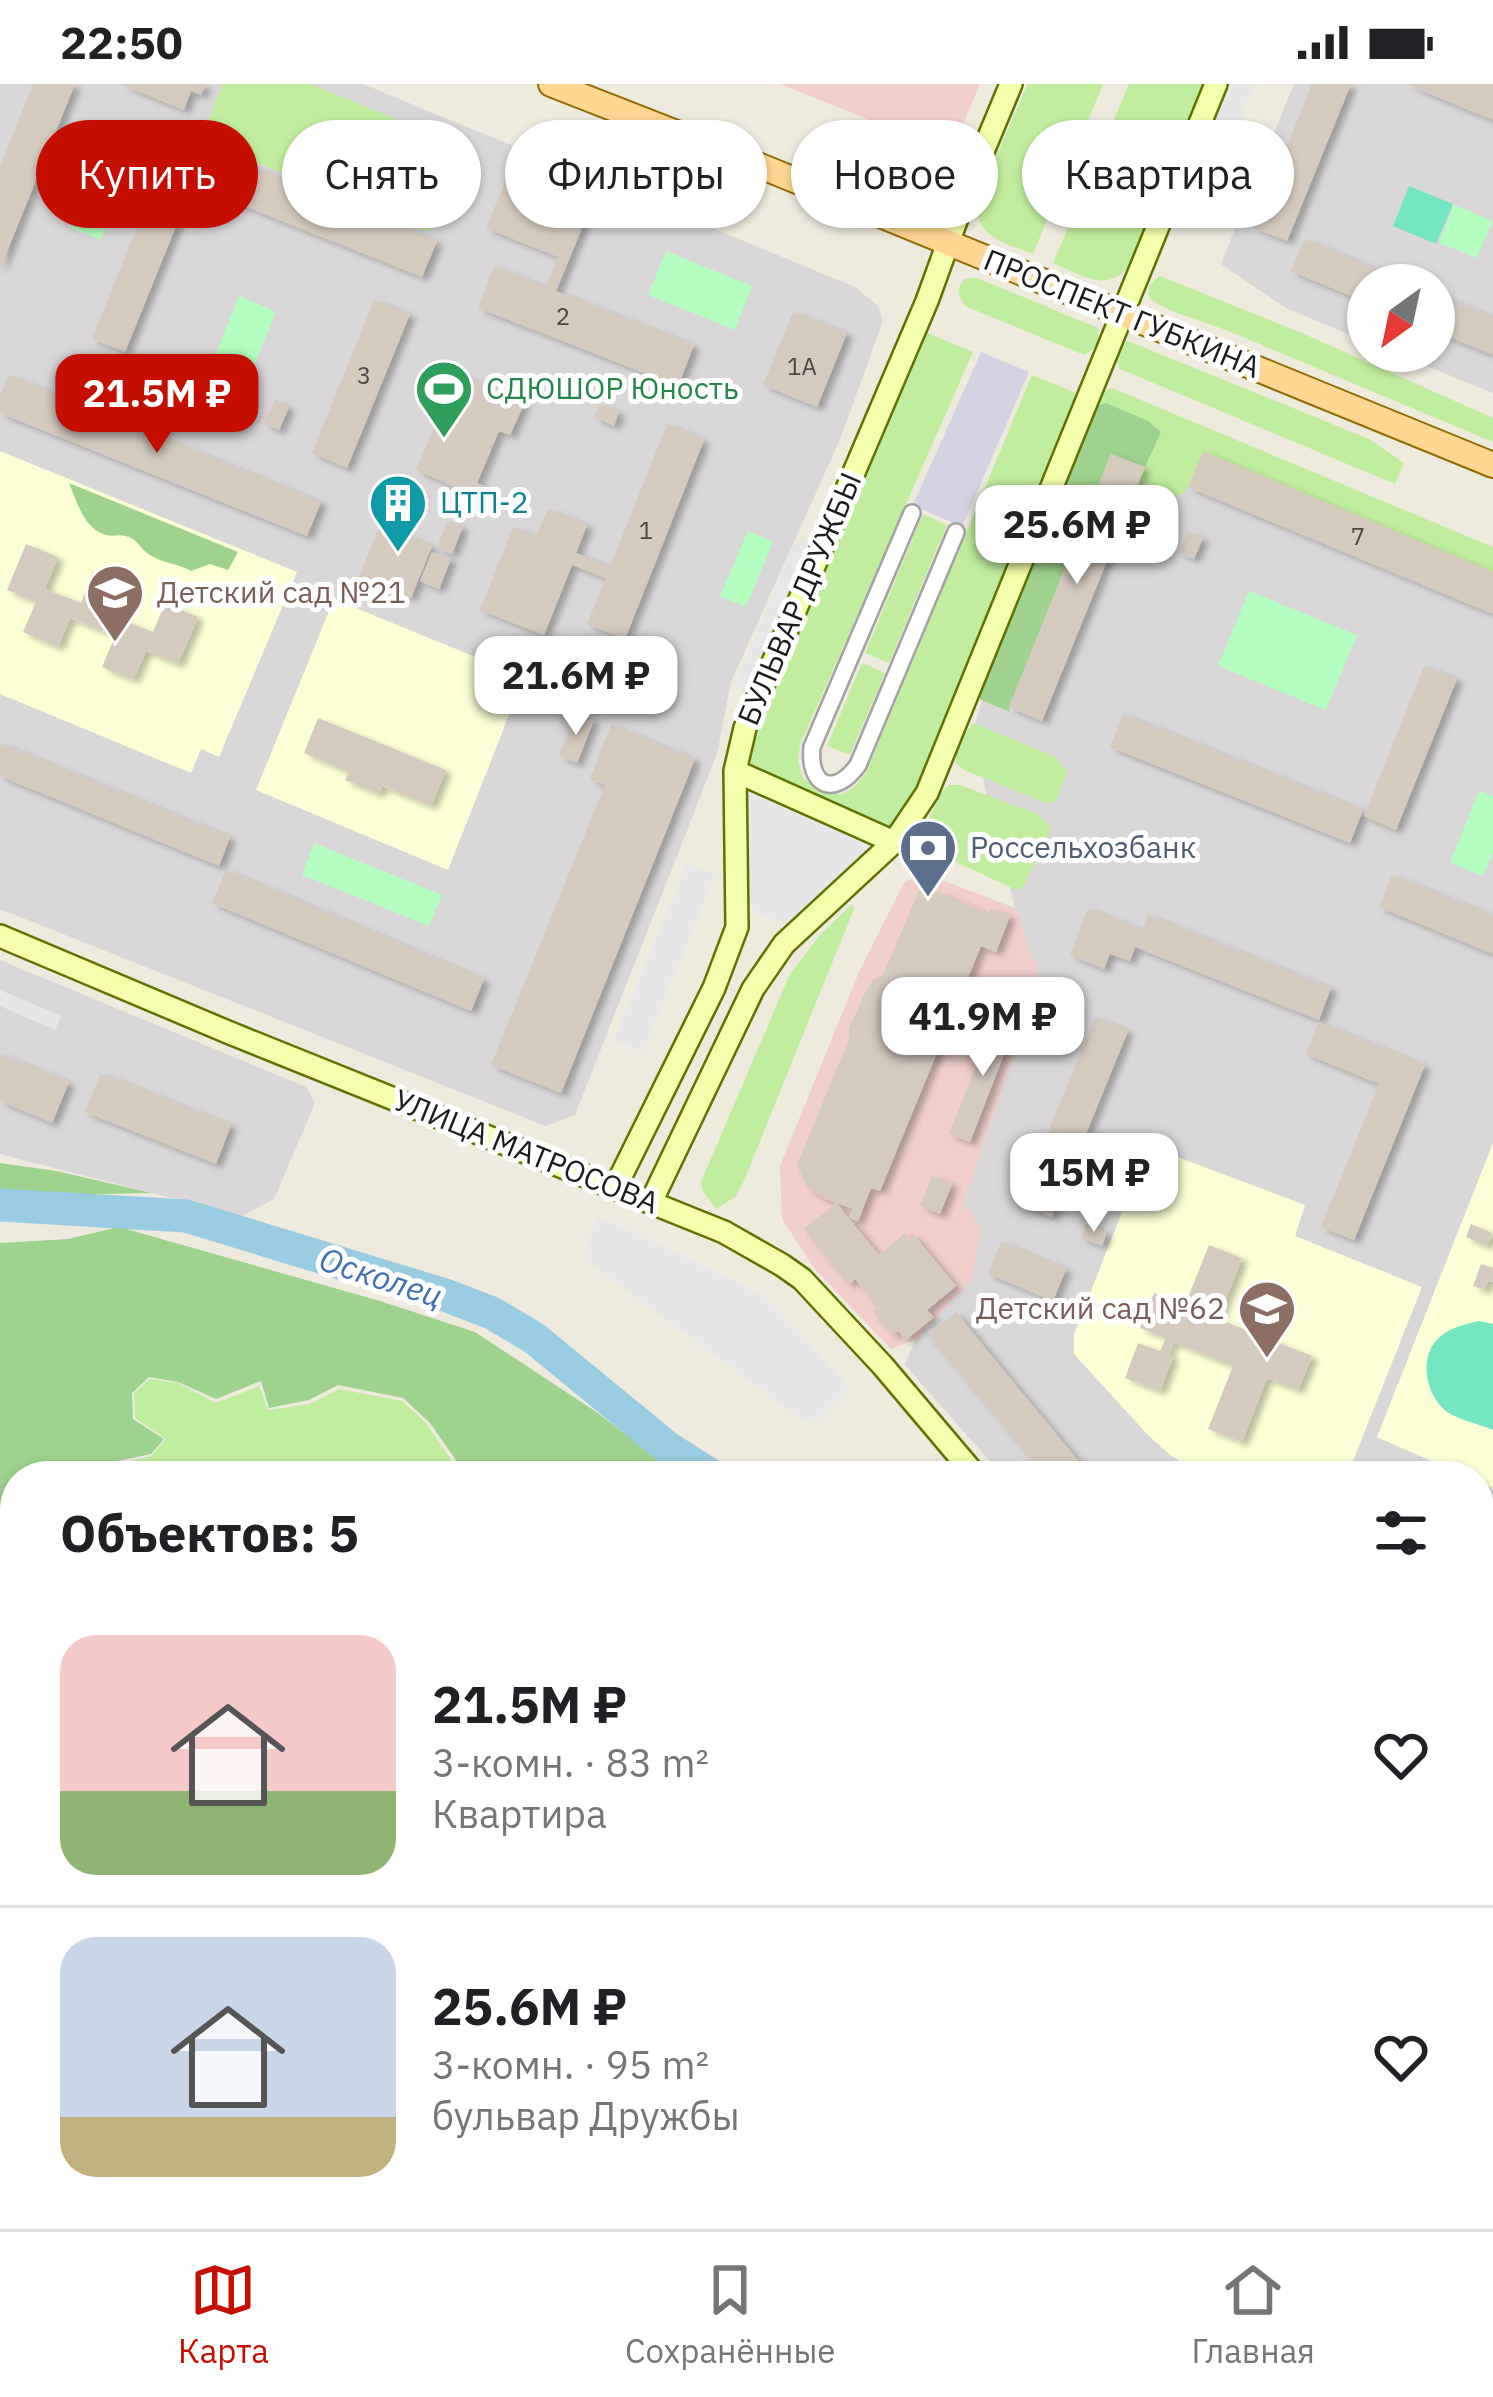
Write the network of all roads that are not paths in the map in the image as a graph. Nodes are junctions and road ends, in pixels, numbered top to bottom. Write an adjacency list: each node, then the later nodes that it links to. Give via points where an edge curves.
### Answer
1 (551, 84): 4 (main road, ПРОСПЕКТ ГУБКИНА)
2 (1011, 84): 4 (main road, БУЛЬВАР ДРУЖБЫ)
3 (1216, 84): 5 (main road)
4 (948, 243): 5 (main road, ПРОСПЕКТ ГУБКИНА); 9 (main road, БУЛЬВАР ДРУЖБЫ, via 745,728)
5 (1123, 314): 6 (main road, ПРОСПЕКТ ГУБКИНА); 10 (main road, via 927,793)
6 (1493, 465)
7 (912, 513): 8 (street, via 812,747 813,774 824,783 838,785 858,766)
8 (956, 532)
9 (735, 771): 10 (main road); 12 (main road, БУЛЬВАР ДРУЖБЫ, via 737,927)
10 (894, 842): 13 (main road, via 784,944 753,989)
11 (0, 936): 12 (main road, УЛИЦА МАТРОСОВА)
12 (615, 1188): 13 (main road, УЛИЦА МАТРОСОВА)
13 (651, 1202): 14 (main road, УЛИЦА МАТРОСОВА, via 739,1240 802,1280)
14 (963, 1461)

